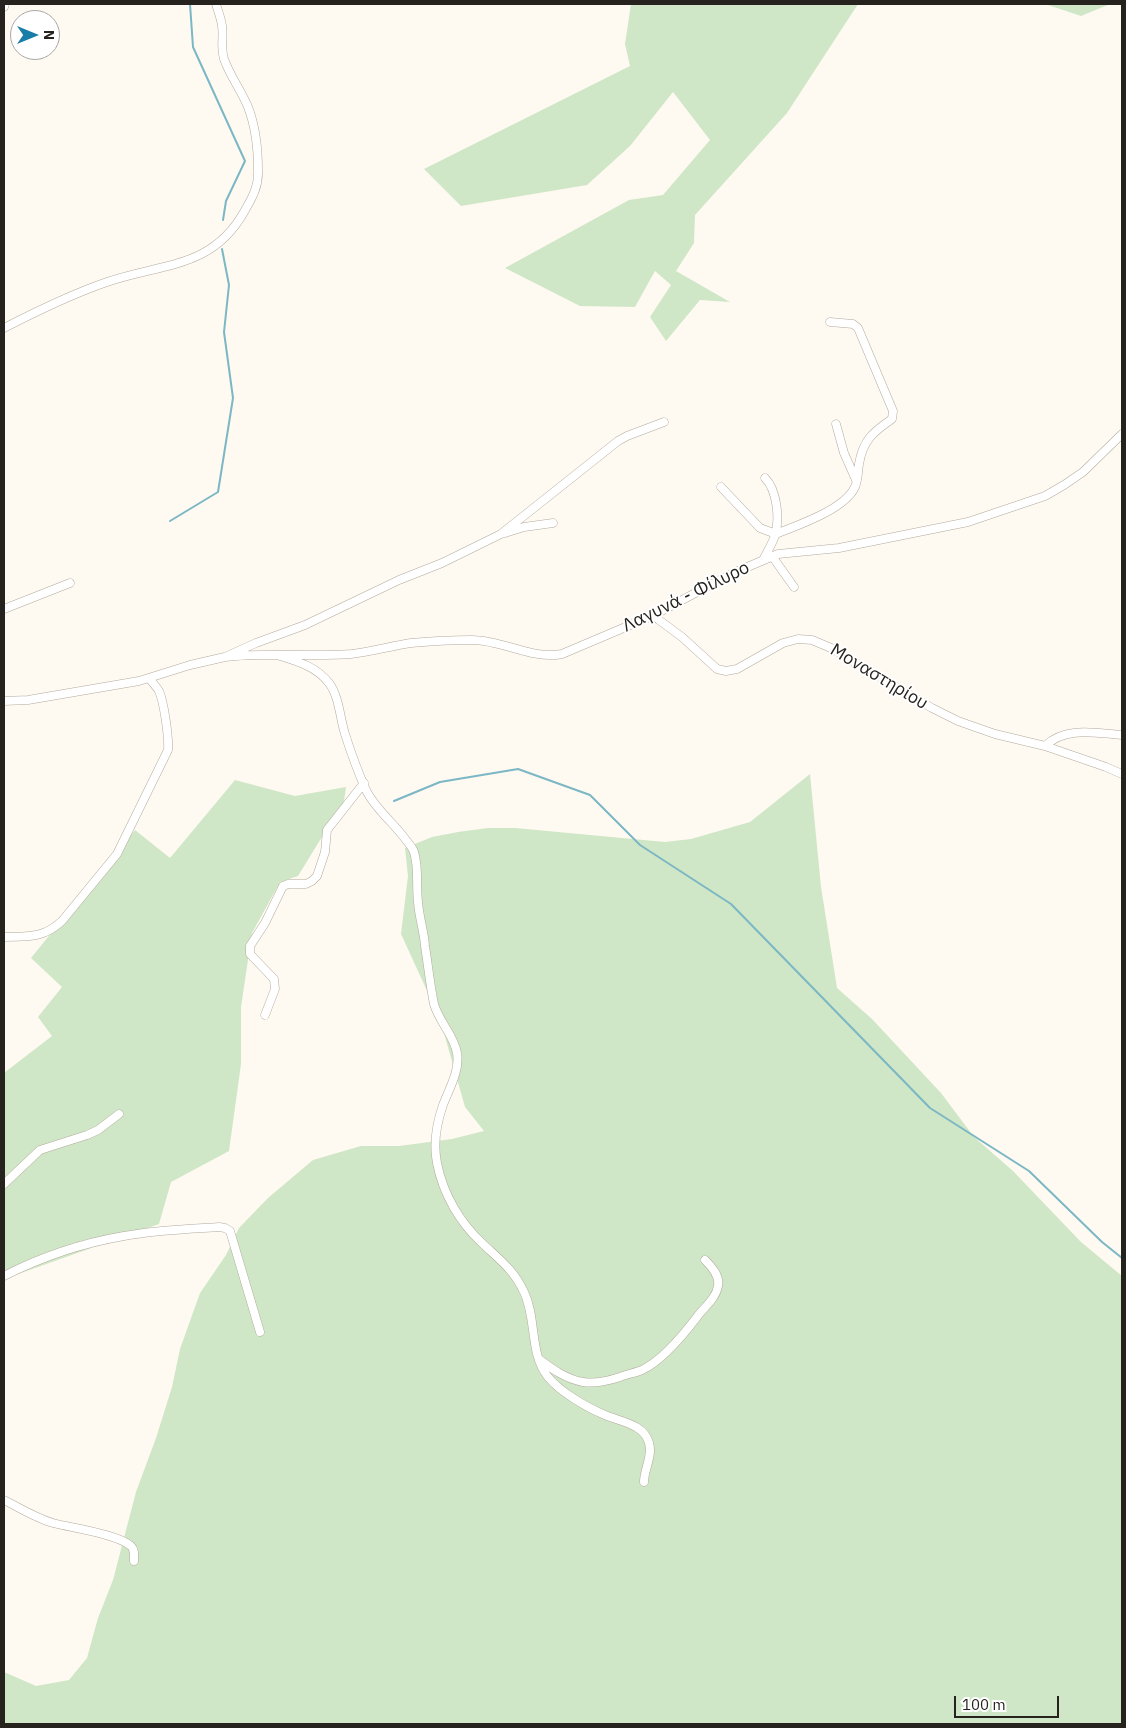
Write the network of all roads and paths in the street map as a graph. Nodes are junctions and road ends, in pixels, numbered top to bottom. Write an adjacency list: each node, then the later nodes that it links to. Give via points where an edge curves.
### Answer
1 (216, 4): 3 (street, via 222,26 224,60 248,108 257,155 257,185 242,215 222,240 205,253 106,282)
2 (830, 322): 8 (street, via 853,324 858,328 893,411 892,419 869,436 864,445)
3 (4, 328)
4 (664, 422): 11 (street, via 618,441)
5 (836, 424): 8 (street)
6 (1122, 434): 13 (street, Λαγυνά - Φίλυρο, via 1083,472 1053,492 1014,508 890,539)
7 (765, 478): 12 (street, via 776,501)
8 (856, 482): 12 (street, via 846,499 834,508)
9 (721, 487): 12 (street, via 760,528)
10 (553, 523): 11 (street)
11 (501, 534): 20 (street, via 312,621)
12 (776, 534): 14 (street)
13 (772, 556): 14 (street, Λαγυνά - Φίλυρο); 16 (street)
14 (763, 560): 18 (street, Λαγυνά - Φίλυρο)
15 (70, 583): 17 (street)
16 (794, 587)
17 (4, 609)
18 (654, 615): 19 (street, Λαγυνά - Φίλυρο, via 556,655 472,640 430,641 352,654); 24 (street, Μοναστηρίου, via 717,669 737,669 782,643 812,640 832,648 943,714 988,732)
19 (278, 655): 20 (street, Λαγυνά - Φίλυρο); 26 (street, via 322,674 331,685 350,751)
20 (225, 657): 21 (street)
21 (149, 678): 22 (street, via 28,700); 27 (street, via 162,700 168,750 117,854 52,930 36,936)
22 (4, 701)
23 (1122, 735): 24 (street, via 1071,733 1054,738)
24 (1045, 746): 25 (street, Μοναστηρίου)
25 (1122, 774)
26 (364, 783): 28 (street, via 327,830 325,852 317,876 306,884 283,886 250,946 250,954 274,979 275,989); 34 (street, via 377,806 414,851 418,910 435,1006 457,1052 457,1067 434,1137 438,1170 466,1226 507,1265 525,1293)
27 (4, 937)
28 (265, 1015)
29 (119, 1114): 30 (street, via 98,1130 40,1150)
30 (4, 1184)
31 (705, 1260): 34 (street, via 719,1280 714,1298 660,1357 643,1369 607,1381 581,1382 553,1370)
32 (4, 1276): 33 (street, via 39,1260 99,1241 148,1232 226,1228 230,1231)
33 (260, 1332)
34 (539, 1359): 35 (street, via 552,1382 570,1395 606,1416 641,1430 649,1440 651,1450)
35 (644, 1482)
36 (4, 1500): 37 (street, via 53,1523 102,1534 131,1545)
37 (134, 1561)

